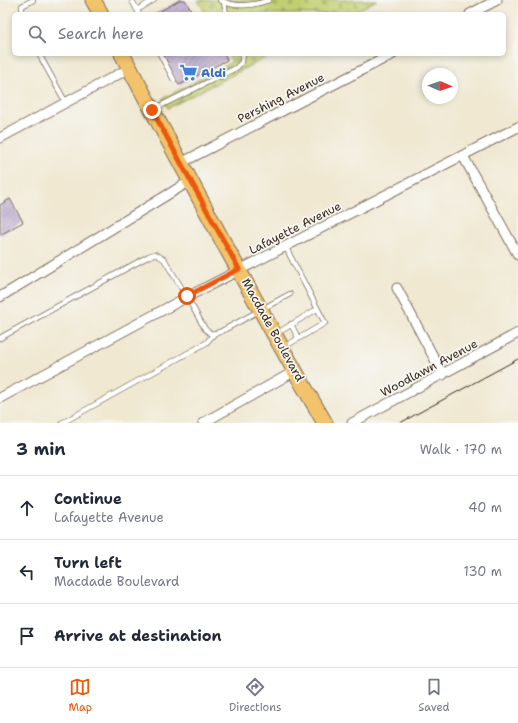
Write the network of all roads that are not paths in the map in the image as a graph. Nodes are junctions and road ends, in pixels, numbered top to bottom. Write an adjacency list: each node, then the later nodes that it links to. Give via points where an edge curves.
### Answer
1 (33, 0): 8 (lane, via 22,6)
2 (93, 0): 9 (main road)
3 (132, 0): 10 (lane)
4 (154, 0): 10 (lane)
5 (269, 0): 7 (lane, via 242,6)
6 (497, 0): 12 (street)
7 (222, 1): 11 (lane)
8 (22, 12)
9 (100, 12)
10 (138, 12)
11 (225, 12)
12 (474, 12)
13 (41, 56): 20 (lane)
14 (123, 56): 18 (main road)
15 (161, 56): 19 (lane)
16 (243, 56): 21 (lane, via 242,62 236,68)
17 (388, 56): 25 (street, Pershing Avenue)
18 (130, 68): 20 (street); 21 (main road, Macdade Boulevard)
19 (174, 80)
20 (66, 103): 23 (street)
21 (152, 110): 25 (main road, Macdade Boulevard)
22 (518, 127): 24 (street, Lafayette Avenue)
23 (0, 138)
24 (463, 156): 27 (street, Lafayette Avenue); 28 (street)
25 (181, 163): 26 (main road, Macdade Boulevard)
26 (190, 181): 29 (main road, Macdade Boulevard); 33 (street)
27 (285, 246): 29 (street, Lafayette Avenue); 34 (lane)
28 (518, 255)
29 (239, 269): 32 (street, Lafayette Avenue); 35 (main road, Macdade Boulevard)
30 (397, 288): 44 (street)
31 (290, 294): 35 (lane)
32 (187, 296): 38 (lane, via 205,329); 40 (lane, via 164,259 155,254); 45 (street, Lafayette Avenue)
33 (0, 297)
34 (317, 309): 36 (lane); 41 (lane, via 325,323)
35 (261, 310): 38 (lane); 39 (main road, Macdade Boulevard)
36 (291, 324): 39 (lane); 41 (lane)
37 (518, 333): 44 (street, Woodlawn Avenue)
38 (214, 334): 46 (lane, via 197,348)
39 (275, 334): 42 (main road, Macdade Boulevard)
40 (0, 338)
41 (298, 338): 42 (lane)
42 (282, 348): 43 (main road, Macdade Boulevard)
43 (295, 371): 47 (street); 48 (main road, Macdade Boulevard)
44 (443, 374): 49 (street, Woodlawn Avenue)
45 (0, 398)
46 (62, 423)
47 (203, 423)
48 (325, 423)
49 (352, 423)

